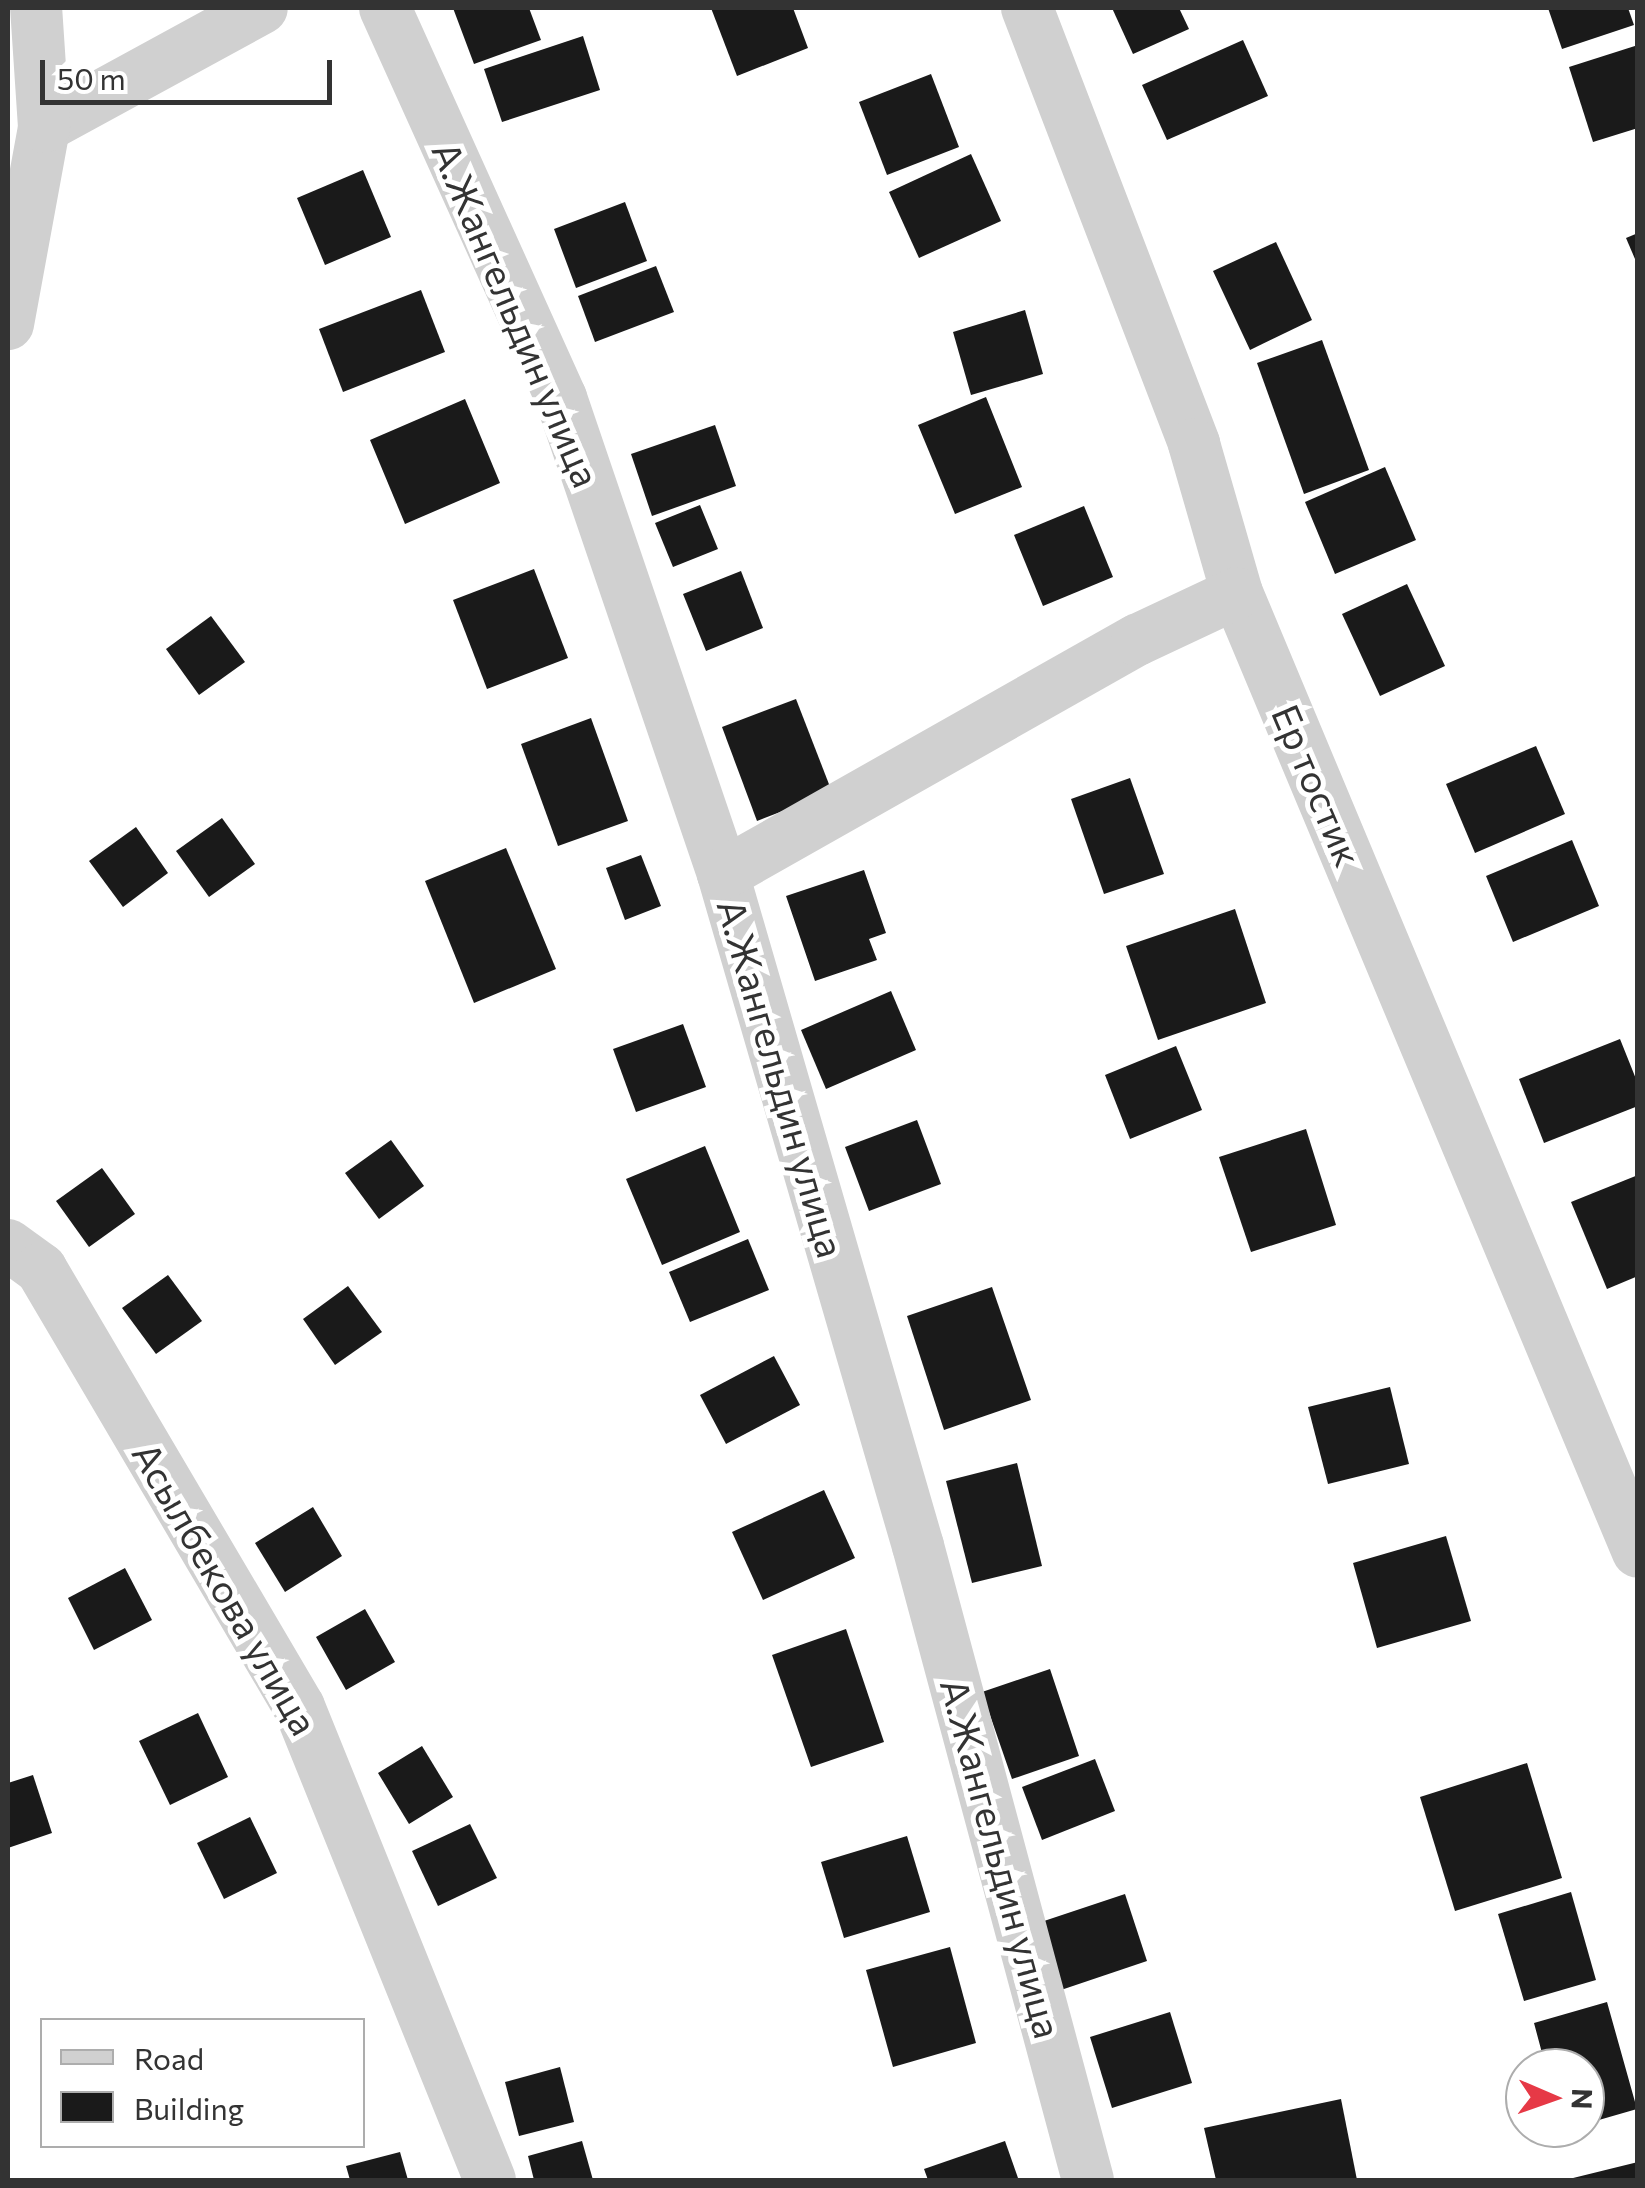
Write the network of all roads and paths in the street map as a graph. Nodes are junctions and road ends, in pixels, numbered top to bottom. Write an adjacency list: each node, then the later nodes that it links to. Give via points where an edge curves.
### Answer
1 (36, 8): 5 (street)
2 (262, 8): 5 (street)
3 (385, 8): 8 (street, А.Жангельдин улица, via 561,398)
4 (1026, 8): 7 (street, Ер тостик, via 1194,444)
5 (44, 127): 6 (street)
6 (8, 324)
7 (1237, 592): 8 (street, via 1136,640); 10 (street, Ер тостик)
8 (723, 874): 12 (street, А.Жангельдин улица, via 918,1546)
9 (8, 1245): 11 (street, Асылбекова улица, via 42,1270 300,1707)
10 (1638, 1552)
11 (490, 2180)
12 (1088, 2180)

